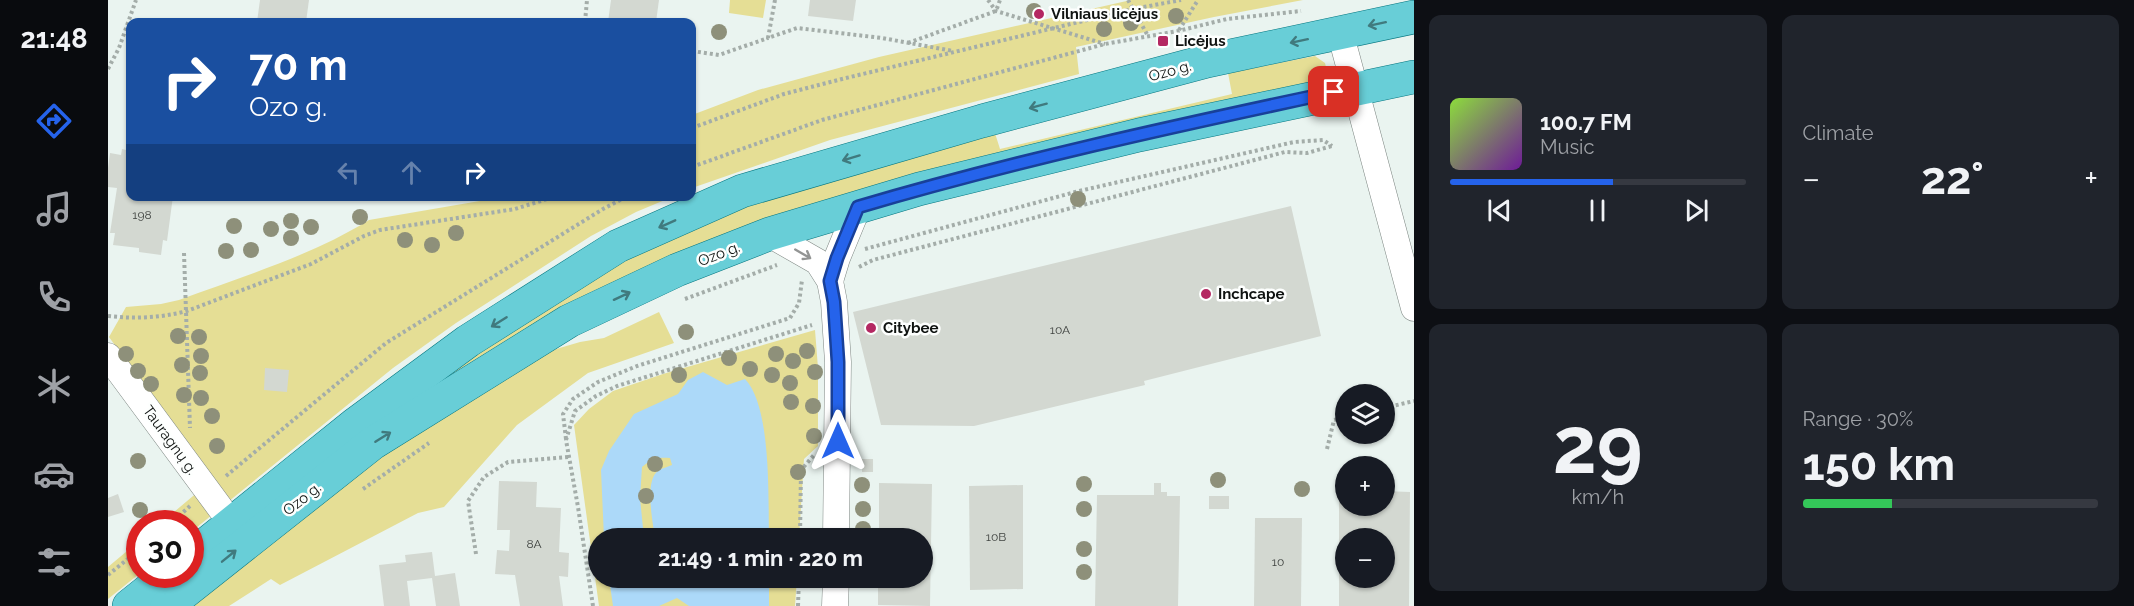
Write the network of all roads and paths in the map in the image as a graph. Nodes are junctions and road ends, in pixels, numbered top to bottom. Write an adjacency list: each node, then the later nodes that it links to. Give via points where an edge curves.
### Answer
1 (136, 0): 13 (path)
2 (587, 0): 14 (path)
3 (775, 0): 20 (path)
4 (988, 0): 10 (path)
5 (1000, 0): 10 (path)
6 (1128, 0): 9 (path)
7 (1181, 0): 9 (path)
8 (1198, 0): 17 (path)
9 (1133, 9): 16 (path); 19 (path)
10 (996, 10): 16 (path); 21 (path)
11 (1307, 10): 17 (path, via 1227,19)
12 (1414, 17): 18 (main road, Ozo g., one-way to 18)
13 (130, 18)
14 (585, 18)
15 (126, 28): 25 (path)
16 (1057, 29): 22 (path); 24 (path)
17 (1178, 31): 19 (path)
18 (1340, 32): 27 (street); 54 (main road, Ozo g., one-way to 54, via 1207,61 869,153 742,191 649,232 618,246 468,341 354,425)
19 (1148, 36): 22 (path)
20 (768, 38): 21 (path, via 797,28); 23 (path, via 719,55)
21 (907, 43): 24 (path)
22 (1105, 44): 29 (path, via 822,120)
23 (696, 52)
24 (958, 52): 28 (path, via 784,94)
25 (108, 69)
26 (1414, 77): 27 (main road, Ozo g.)
27 (1354, 88): 32 (main road, Ozo g., via 1139,135); 38 (street)
28 (696, 127)
29 (696, 166)
30 (545, 201): 39 (path, via 380,230 311,264)
31 (619, 201): 51 (path, via 386,343)
32 (858, 207): 33 (main road, Ozo g.); 35 (street)
33 (776, 248): 35 (street, one-way to 35); 37 (path); 64 (main road, Ozo g., one-way to 33, via 373,443 569,321 677,270)
34 (184, 253): 39 (path)
35 (834, 269): 35 (path, via 1285,152 1307,153 1332,146 1323,141 1282,144 1079,191); 55 (street, via 838,362)
36 (803, 274): 46 (path, via 799,303 790,318 637,366 598,382 573,399 563,414)
37 (675, 303)
38 (1414, 308)
39 (187, 311): 40 (path, via 130,319); 50 (path)
40 (108, 316)
41 (813, 324): 46 (path, via 617,386 575,411)
42 (108, 356): 50 (street, Tauragnų g.)
43 (1414, 401): 44 (path)
44 (1395, 405)
45 (1335, 420): 48 (path)
46 (566, 440): 49 (path)
47 (432, 442): 52 (path)
48 (1327, 448)
49 (568, 457): 57 (path, via 508,462 484,477 468,501); 65 (path)
50 (192, 471): 51 (street, Tauragnų g.)
51 (207, 492): 53 (path); 54 (street, Tauragnų g.)
52 (356, 494)
53 (186, 510)
54 (232, 524): 56 (main road, Ozo g.)
55 (836, 528)
56 (204, 546)
57 (476, 554)
58 (126, 560): 59 (path)
59 (108, 575)
60 (152, 588): 63 (main road)
61 (799, 588): 66 (path)
62 (836, 588): 67 (street)
63 (129, 606)
64 (167, 606)
65 (593, 606)
66 (798, 606)
67 (836, 606)

